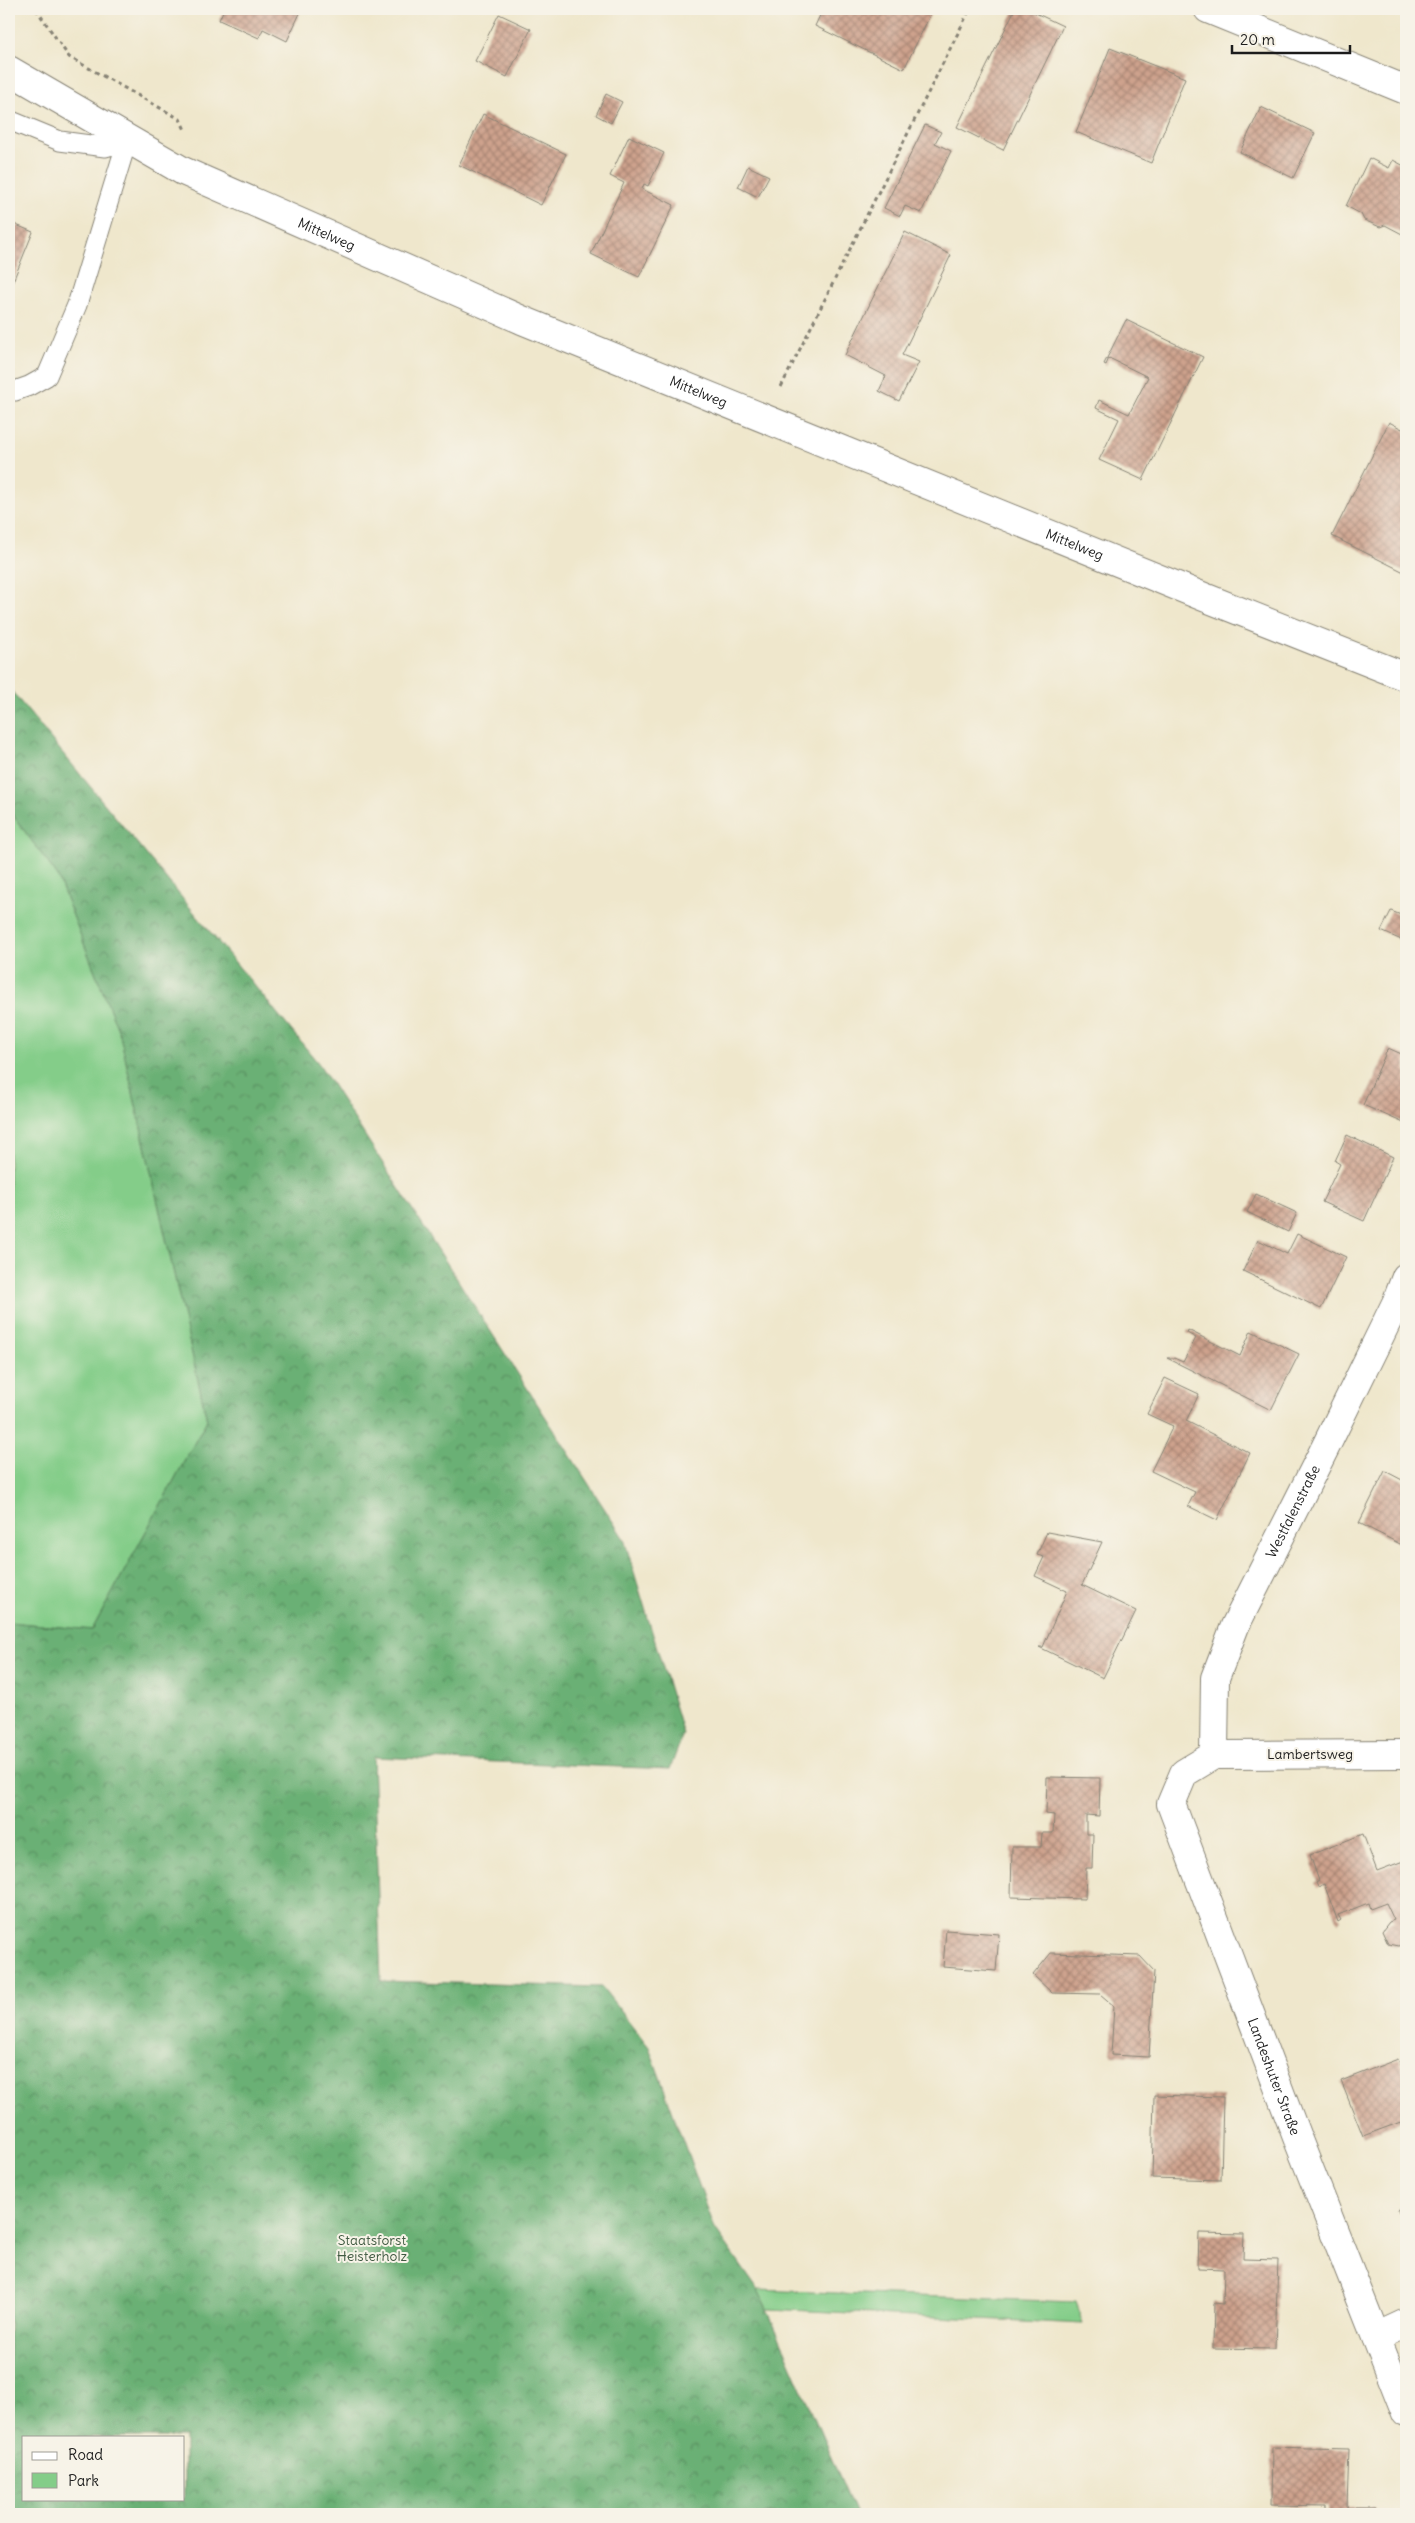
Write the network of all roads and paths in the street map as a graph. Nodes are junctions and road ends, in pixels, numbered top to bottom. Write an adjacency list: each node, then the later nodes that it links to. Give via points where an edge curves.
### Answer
1 (36, 9): 8 (path, via 69,57 180,120 194,147)
2 (970, 9): 10 (path)
3 (1208, 9): 5 (street)
4 (9, 70): 7 (street, Mittelweg)
5 (1406, 90)
6 (9, 120): 7 (lane, via 60,141 105,147)
7 (127, 141): 8 (street, Mittelweg); 9 (lane, via 77,305 47,376 30,386)
8 (183, 171): 10 (street, Mittelweg, via 522,320)
9 (9, 390)
10 (764, 419): 11 (street, Mittelweg)
11 (1406, 677)
12 (1406, 1277): 14 (street, Westfalenstraße, via 1338,1423 1235,1626 1215,1678)
13 (1406, 1754): 14 (street, Lambertsweg)
14 (1214, 1755): 16 (street, Landeshuter Straße, via 1184,1773 1171,1804)
15 (1406, 2324): 16 (street)
16 (1376, 2337): 17 (street, Landeshuter Straße)
17 (1406, 2414)

